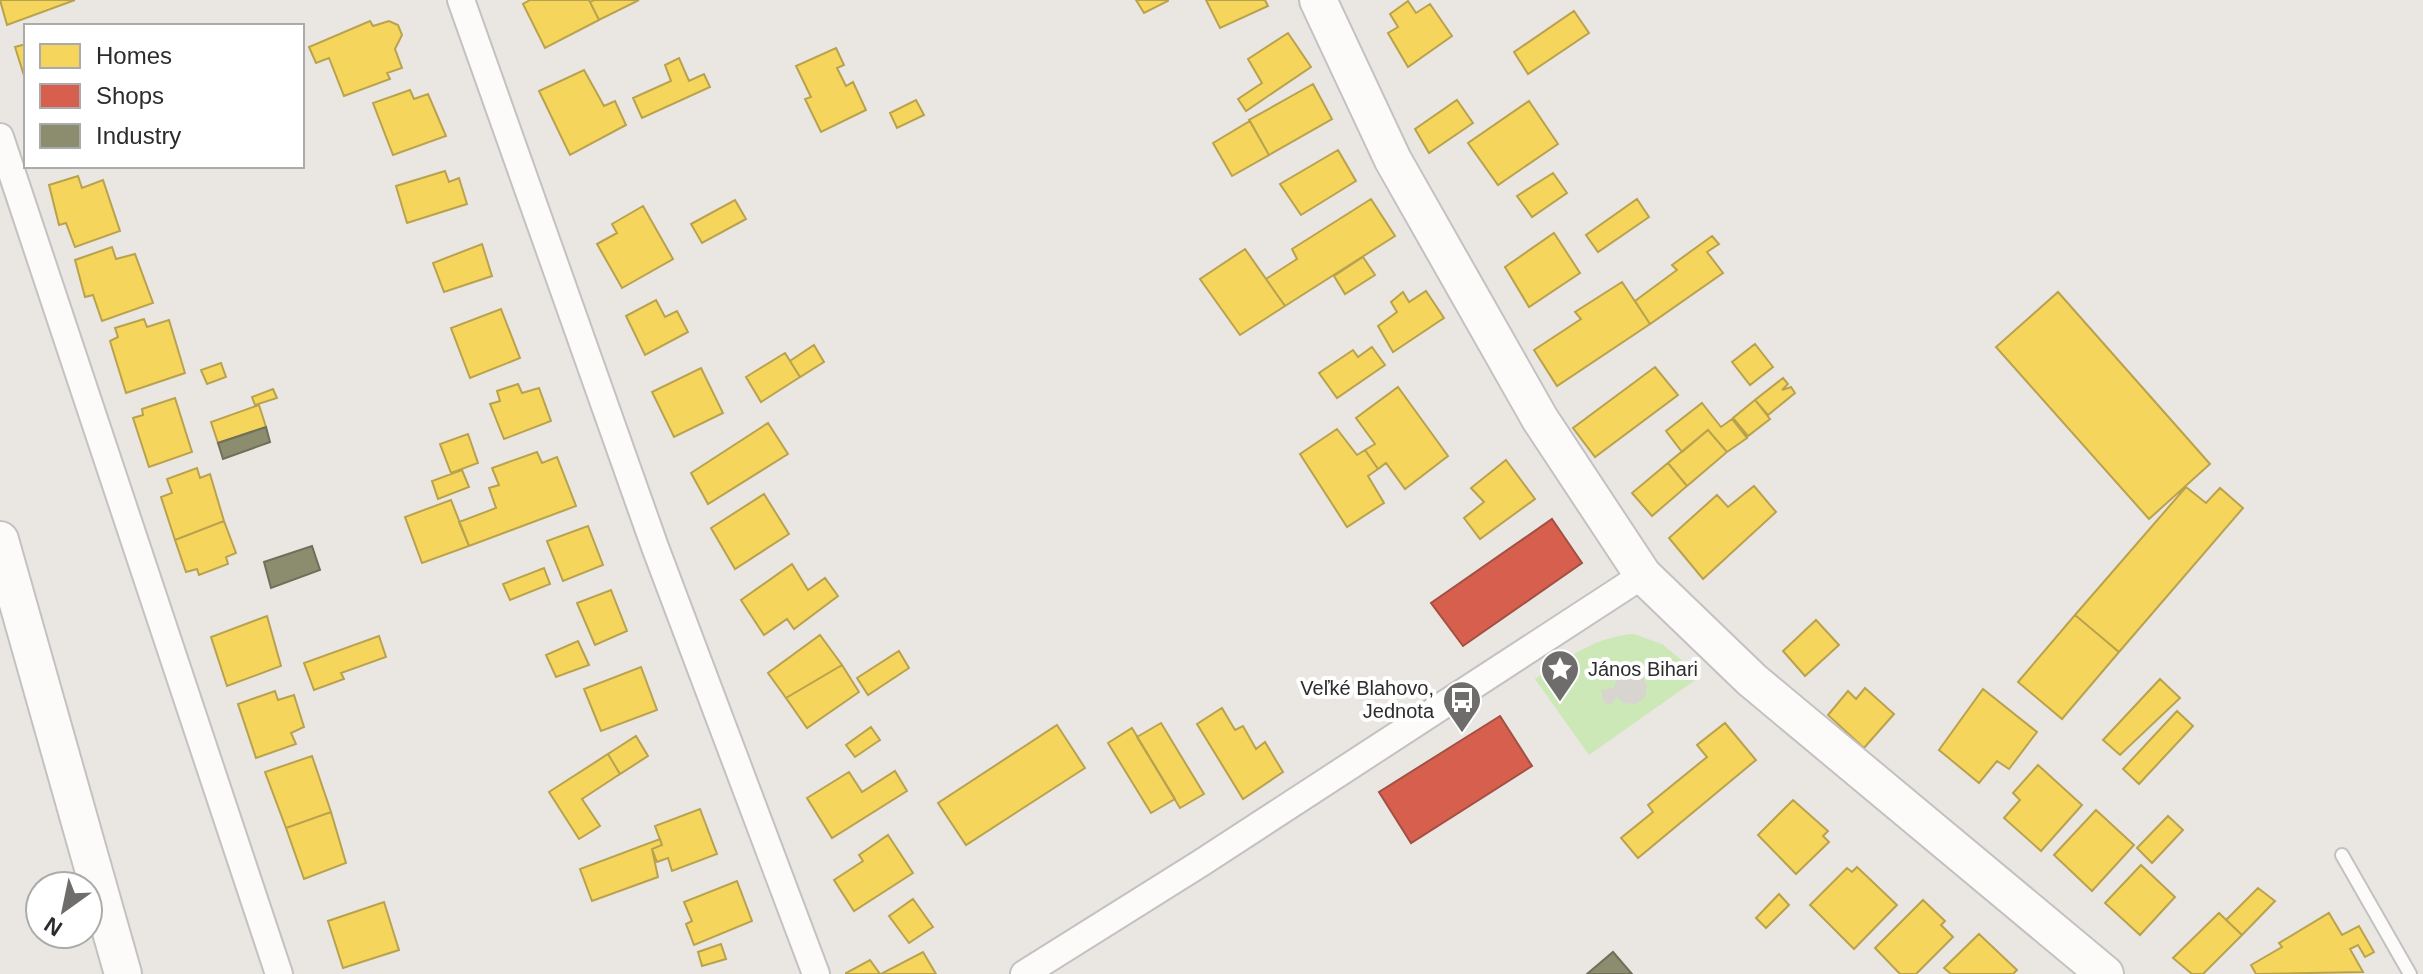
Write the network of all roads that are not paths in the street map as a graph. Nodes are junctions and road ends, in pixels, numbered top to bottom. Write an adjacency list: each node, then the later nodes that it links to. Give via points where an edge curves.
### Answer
1 (461, 0): 9 (street, via 655,547)
2 (1318, 0): 5 (street, via 1393,160 1540,419)
3 (0, 137): 8 (street)
4 (0, 540): 7 (street)
5 (1643, 575): 10 (street); 11 (street, via 1752,680)
6 (2342, 855): 12 (lane)
7 (123, 974)
8 (279, 974)
9 (816, 974)
10 (1024, 974)
11 (2105, 974)
12 (2410, 974)

